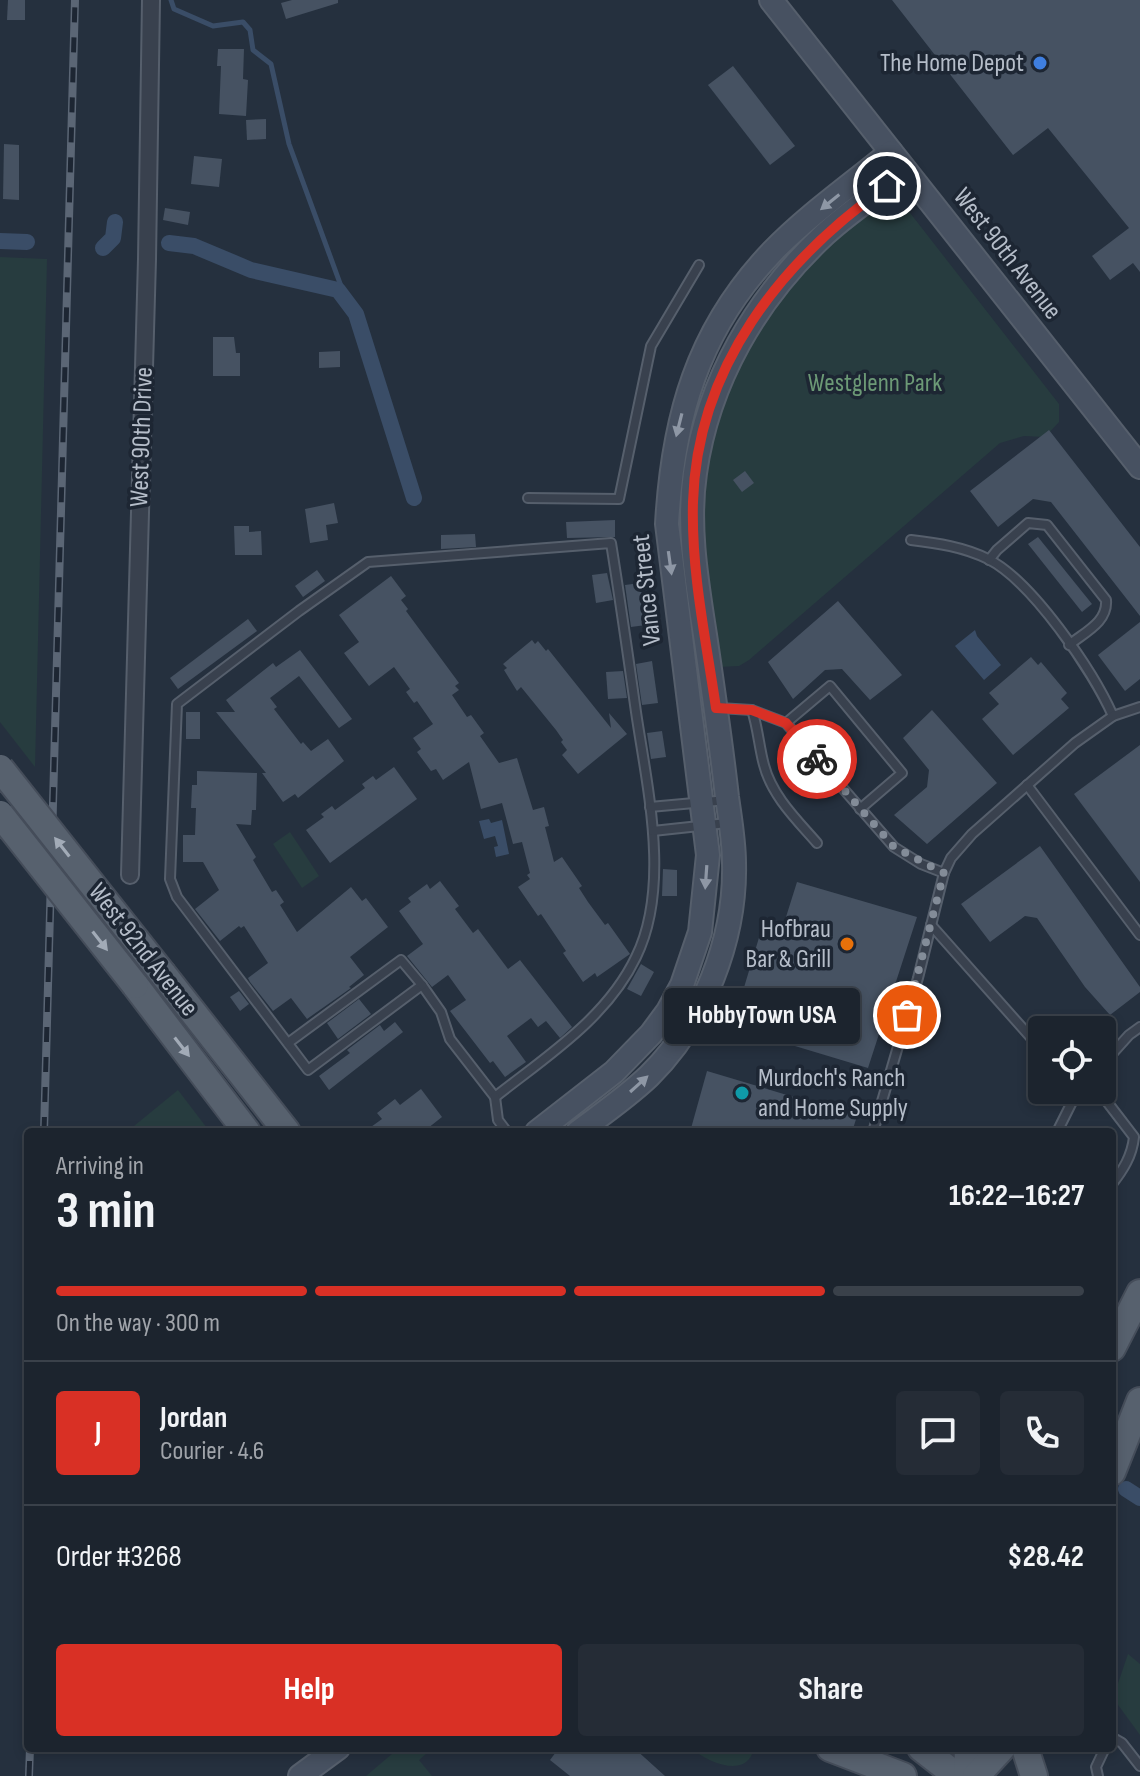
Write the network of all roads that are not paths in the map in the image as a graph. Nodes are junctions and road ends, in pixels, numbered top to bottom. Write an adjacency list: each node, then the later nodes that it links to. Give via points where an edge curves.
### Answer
1 (151, 0): 27 (street, West 90th Drive)
2 (771, 0): 3 (street, West 90th Avenue)
3 (891, 152): 4 (street, West 90th Avenue); 21 (street, Vance Street, one-way to 21, via 794,231 741,289 704,348 677,429 667,541)
4 (906, 172): 6 (street, West 90th Avenue); 12 (street, Vance Street, via 825,234 795,265 737,343 717,386 700,443 693,503 698,587)
5 (699, 265): 7 (lane, via 651,346 619,499)
6 (1140, 467)
7 (528, 498)
8 (911, 540): 9 (lane)
9 (989, 560): 10 (lane, via 1027,592); 10 (lane, via 1028,523 1047,525 1106,600 1103,618)
10 (1069, 645): 14 (lane)
11 (1140, 707): 14 (lane)
12 (716, 708): 13 (lane); 18 (street, Vance Street)
13 (752, 710): 15 (lane); 25 (lane, via 771,785)
14 (1113, 716): 17 (lane)
15 (786, 723): 20 (lane); 20 (lane, via 830,686 902,773)
16 (0, 768): 39 (main road, West 92nd Avenue, one-way to 16, bridge)
17 (1027, 785): 26 (lane, via 972,834); 29 (lane)
18 (727, 800): 21 (lane); 23 (street, Vance Street)
19 (650, 807): 21 (lane); 24 (lane); 33 (lane, via 611,543 368,562 177,704 170,879 177,897)
20 (860, 809): 26 (lane, via 894,847)
21 (704, 813): 23 (lane); 24 (lane); 41 (street, Vance Street, one-way to 41, via 708,855 700,932 682,985 636,1052)
22 (0, 814): 38 (main road, West 92nd Avenue, one-way to 38, bridge)
23 (730, 823): 42 (street, Vance Street, one-way to 23, via 651,1074 706,993 728,925 734,865)
24 (653, 831): 35 (lane, via 651,907 629,969 575,1035)
25 (817, 843)
26 (944, 873): 28 (lane)
27 (130, 875)
28 (931, 925): 32 (lane); 43 (lane)
29 (1140, 935)
30 (422, 985): 33 (lane, via 401,960); 33 (lane, via 308,1070); 35 (lane, via 441,1012 450,1039)
31 (1140, 1027): 34 (lane)
32 (1028, 1034)
33 (288, 1043)
34 (1116, 1049)
35 (495, 1097): 40 (lane)
36 (1071, 1104): 44 (lane)
37 (1109, 1104): 45 (lane, via 1134,1137 1133,1150)
38 (244, 1128)
39 (284, 1128)
40 (504, 1128)
41 (542, 1128)
42 (583, 1128)
43 (874, 1128)
44 (1059, 1128)
45 (1116, 1178)
46 (1140, 1293): 47 (main road)
47 (1116, 1340)
48 (1140, 1401): 49 (main road)
49 (1116, 1462)
50 (1116, 1740): 58 (lane)
51 (333, 1752): 60 (street)
52 (838, 1752): 59 (main road)
53 (926, 1752): 62 (main road)
54 (968, 1752): 63 (main road)
55 (998, 1752): 64 (main road)
56 (1026, 1752): 65 (main road)
57 (1103, 1752): 66 (lane)
58 (1140, 1766)
59 (868, 1768): 61 (main road)
60 (300, 1776)
61 (903, 1776)
62 (957, 1776)
63 (967, 1776)
64 (976, 1776)
65 (1034, 1776)
66 (1098, 1776)

